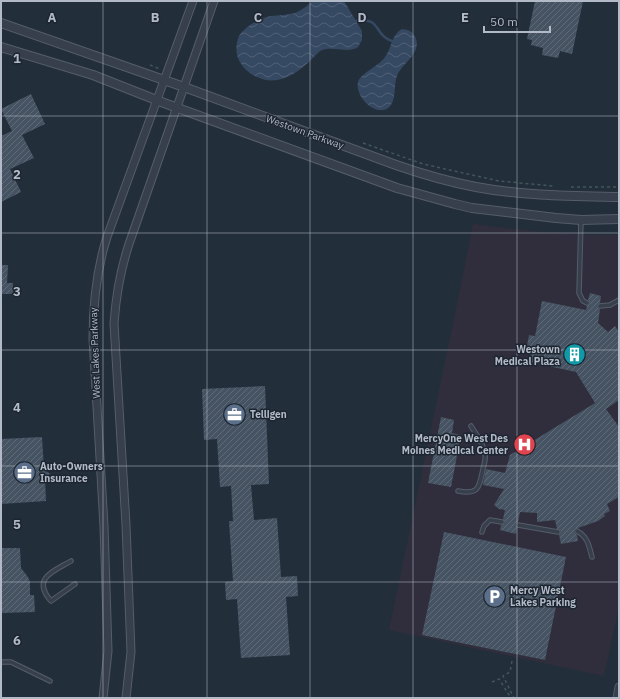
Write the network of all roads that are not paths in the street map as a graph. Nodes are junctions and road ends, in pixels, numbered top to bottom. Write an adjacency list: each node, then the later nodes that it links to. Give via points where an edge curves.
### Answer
1 (193, 1): 5 (street, West Lakes Parkway)
2 (214, 1): 6 (street, West Lakes Parkway)
3 (1, 24): 5 (street, Westown Parkway)
4 (1, 47): 7 (street, Westown Parkway, via 94,75)
5 (164, 81): 6 (street, Westown Parkway); 7 (street, West Lakes Parkway)
6 (184, 87): 8 (street, West Lakes Parkway); 9 (street, Westown Parkway, via 429,176 477,187 548,196)
7 (156, 100): 8 (street, Westown Parkway); 28 (street, West Lakes Parkway, via 100,259 93,311 108,651)
8 (177, 108): 11 (street, Westown Parkway, via 397,188 472,208); 29 (street, West Lakes Parkway, via 126,252 116,297 114,323 131,652)
9 (619, 197)
10 (619, 218): 11 (street, Westown Parkway)
11 (581, 220): 13 (lane, via 579,293)
12 (619, 300): 14 (lane, via 610,305)
13 (587, 303)
14 (600, 306)
15 (471, 426): 16 (lane, via 486,455 480,484 476,490 469,493)
16 (458, 491)
17 (502, 522): 20 (lane, via 490,520)
18 (518, 525): 21 (lane)
19 (577, 531): 22 (lane, via 586,539)
20 (482, 532)
21 (558, 532)
22 (592, 557)
23 (71, 561): 24 (lane, via 47,575 43,589 51,601)
24 (75, 584)
25 (1, 662): 26 (lane, via 11,662)
26 (50, 681)
27 (619, 686): 30 (street)
28 (103, 698)
29 (126, 698)
30 (617, 698)

